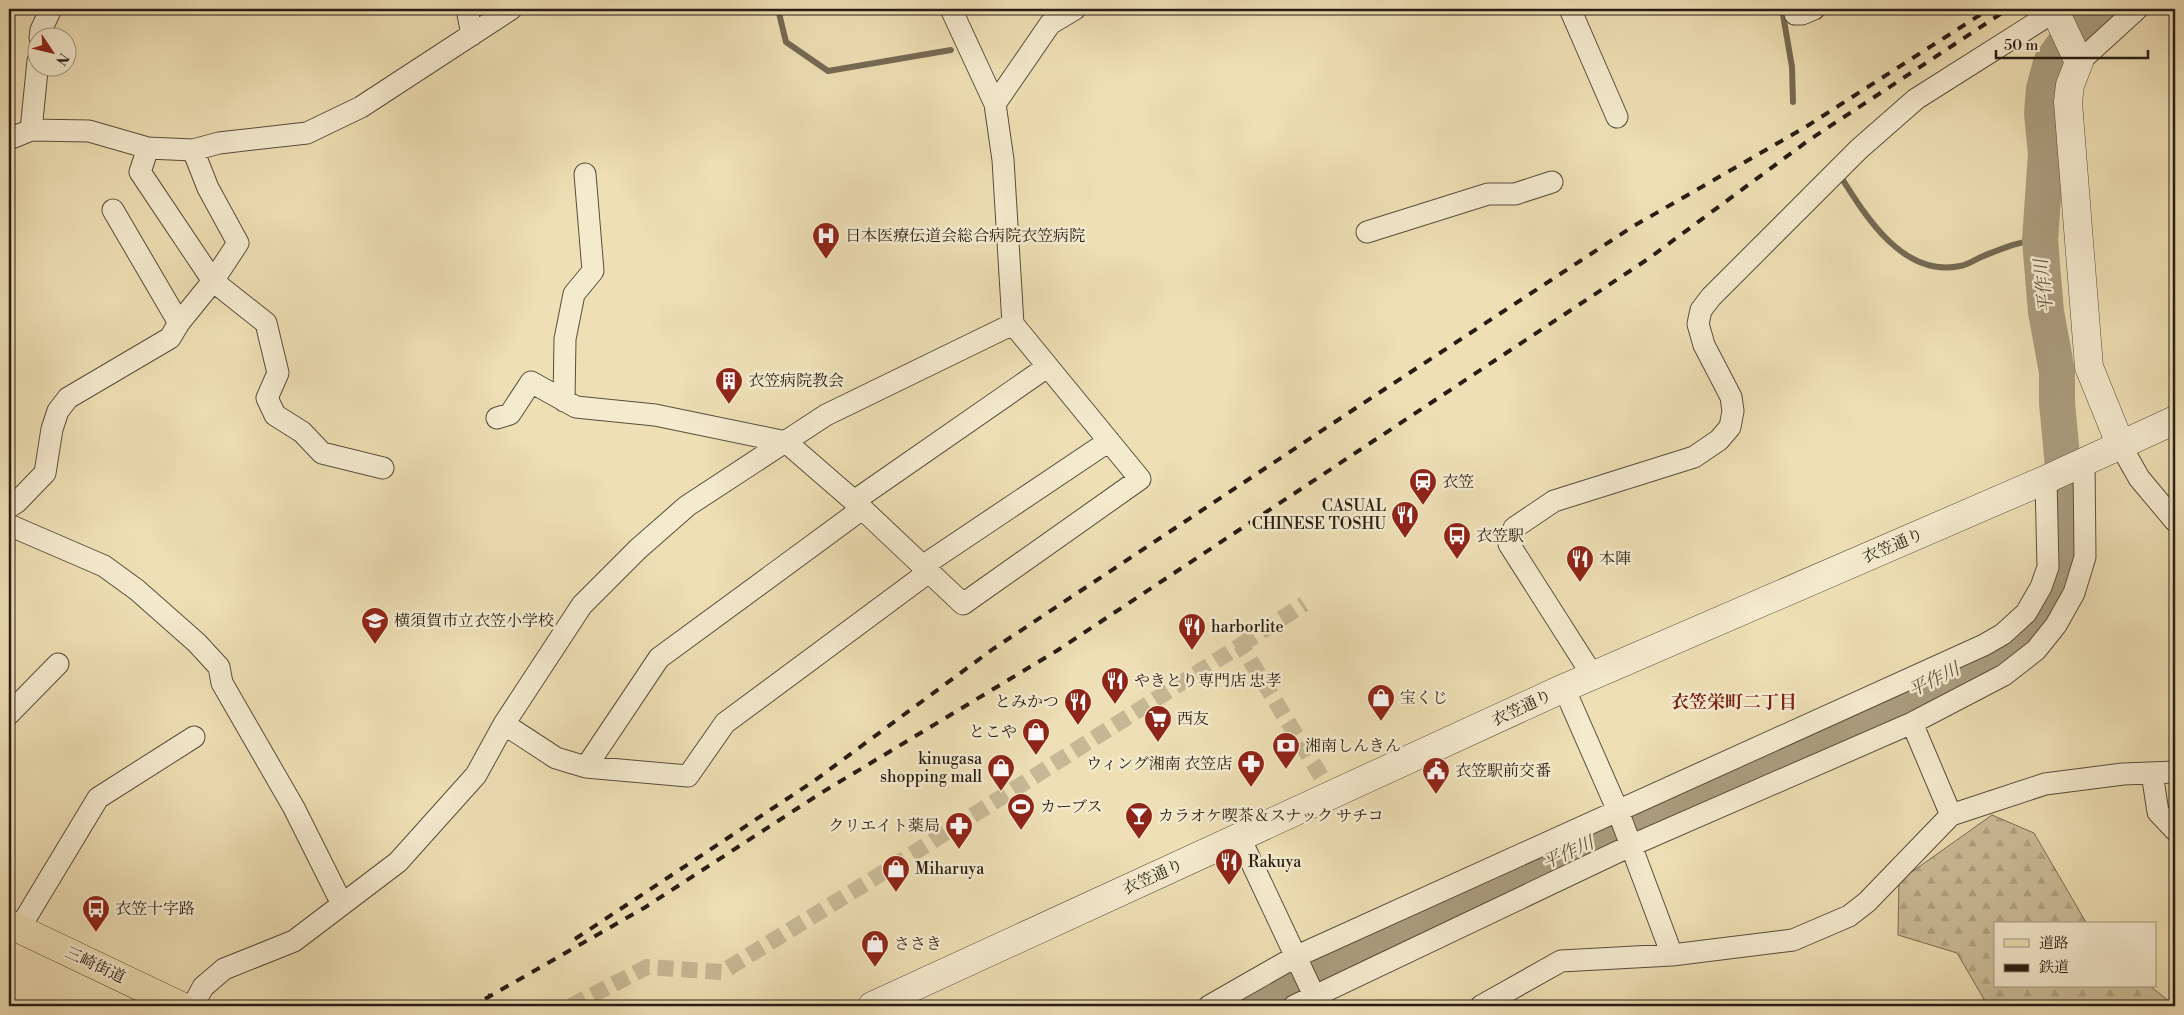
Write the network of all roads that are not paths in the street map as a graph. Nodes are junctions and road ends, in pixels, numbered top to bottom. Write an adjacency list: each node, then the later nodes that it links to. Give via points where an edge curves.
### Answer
1 (51, 9): 9 (street)
2 (467, 9): 10 (street)
3 (511, 9): 10 (street)
4 (951, 9): 13 (street)
5 (1075, 9): 13 (street, via 1050,24)
6 (1570, 9): 14 (street)
7 (2137, 9): 11 (street)
8 (2057, 15): 11 (street); 42 (street, via 1916,99 1859,148 1711,296 1698,324 1704,345 1732,397 1733,411 1730,427 1720,440 1694,457 1554,501 1514,528 1509,544)
9 (42, 28)
10 (472, 35): 18 (street, via 361,107 306,133 219,143)
11 (2077, 57): 32 (street, via 2068,102 2089,367)
12 (36, 78): 15 (street)
13 (995, 104): 25 (street, via 1003,160)
14 (1617, 117)
15 (30, 130): 16 (street); 17 (street, via 89,131)
16 (9, 139)
17 (148, 148): 18 (street); 23 (street, via 140,172)
18 (193, 150): 23 (street, via 208,188 238,243)
19 (585, 174): 27 (street, via 593,271 574,294 565,339)
20 (1552, 182): 22 (street, via 1515,194 1488,194)
21 (113, 210): 24 (street)
22 (1367, 232)
23 (213, 281): 24 (street); 34 (street, via 266,324 278,373 267,398 275,415 302,432 322,453)
24 (179, 323): 37 (street, via 170,338 68,398 58,411 52,428 44,473)
25 (1013, 324): 26 (street); 31 (street, via 826,416)
26 (1046, 367): 30 (street); 36 (street)
27 (564, 401): 28 (street, via 531,382 510,414); 31 (street, via 576,407 655,415)
28 (497, 418)
29 (2175, 420): 32 (street, 衣笠通り)
30 (1109, 441): 40 (street); 40 (street, via 1140,479 963,604)
31 (786, 442): 36 (street); 45 (street, via 687,506 638,549 582,605)
32 (2121, 446): 33 (street, 衣笠通り); 38 (street, via 2139,478)
33 (2083, 463): 35 (street, 衣笠通り); 46 (street, via 2085,557 2074,593 2056,625 2036,650 2004,675)
34 (383, 468)
35 (2046, 479): 42 (street, 衣笠通り); 51 (street, via 2048,567 2026,612 2003,634)
36 (858, 505): 40 (street); 48 (street, via 659,658)
37 (9, 507)
38 (2175, 521)
39 (9, 525): 56 (street, via 104,566 190,636 219,668 222,683 294,808)
40 (927, 568): 48 (street, via 724,723 688,776)
41 (58, 664): 44 (street)
42 (1592, 676): 43 (street, 衣笠通り)
43 (1564, 688): 51 (street); 54 (street, 衣笠通り)
44 (9, 714)
45 (504, 724): 48 (street, via 556,758); 56 (street, via 476,775 437,820 398,862)
46 (1912, 724): 52 (street); 55 (street)
47 (194, 737): 57 (street, via 98,798)
48 (586, 767)
49 (2175, 772): 50 (street)
50 (2152, 773): 52 (street, via 2044,784); 53 (street, via 2158,812)
51 (1618, 811): 55 (street); 59 (street)
52 (1951, 815): 58 (street, via 1867,902 1849,916 1793,940)
53 (2175, 830)
54 (1240, 838): 59 (street); 61 (street, 衣笠通り)
55 (1630, 846): 58 (street); 60 (street)
56 (342, 904): 63 (street, via 294,941 224,969 203,987)
57 (14, 927): 62 (main road, 三崎街道)
58 (1672, 955): 66 (street, via 1561,961)
59 (1296, 958): 60 (street); 64 (street)
60 (1315, 999): 65 (street)
61 (886, 1003)
62 (182, 1006)
63 (193, 1006)
64 (1209, 1006)
65 (1294, 1006)
66 (1481, 1006)

